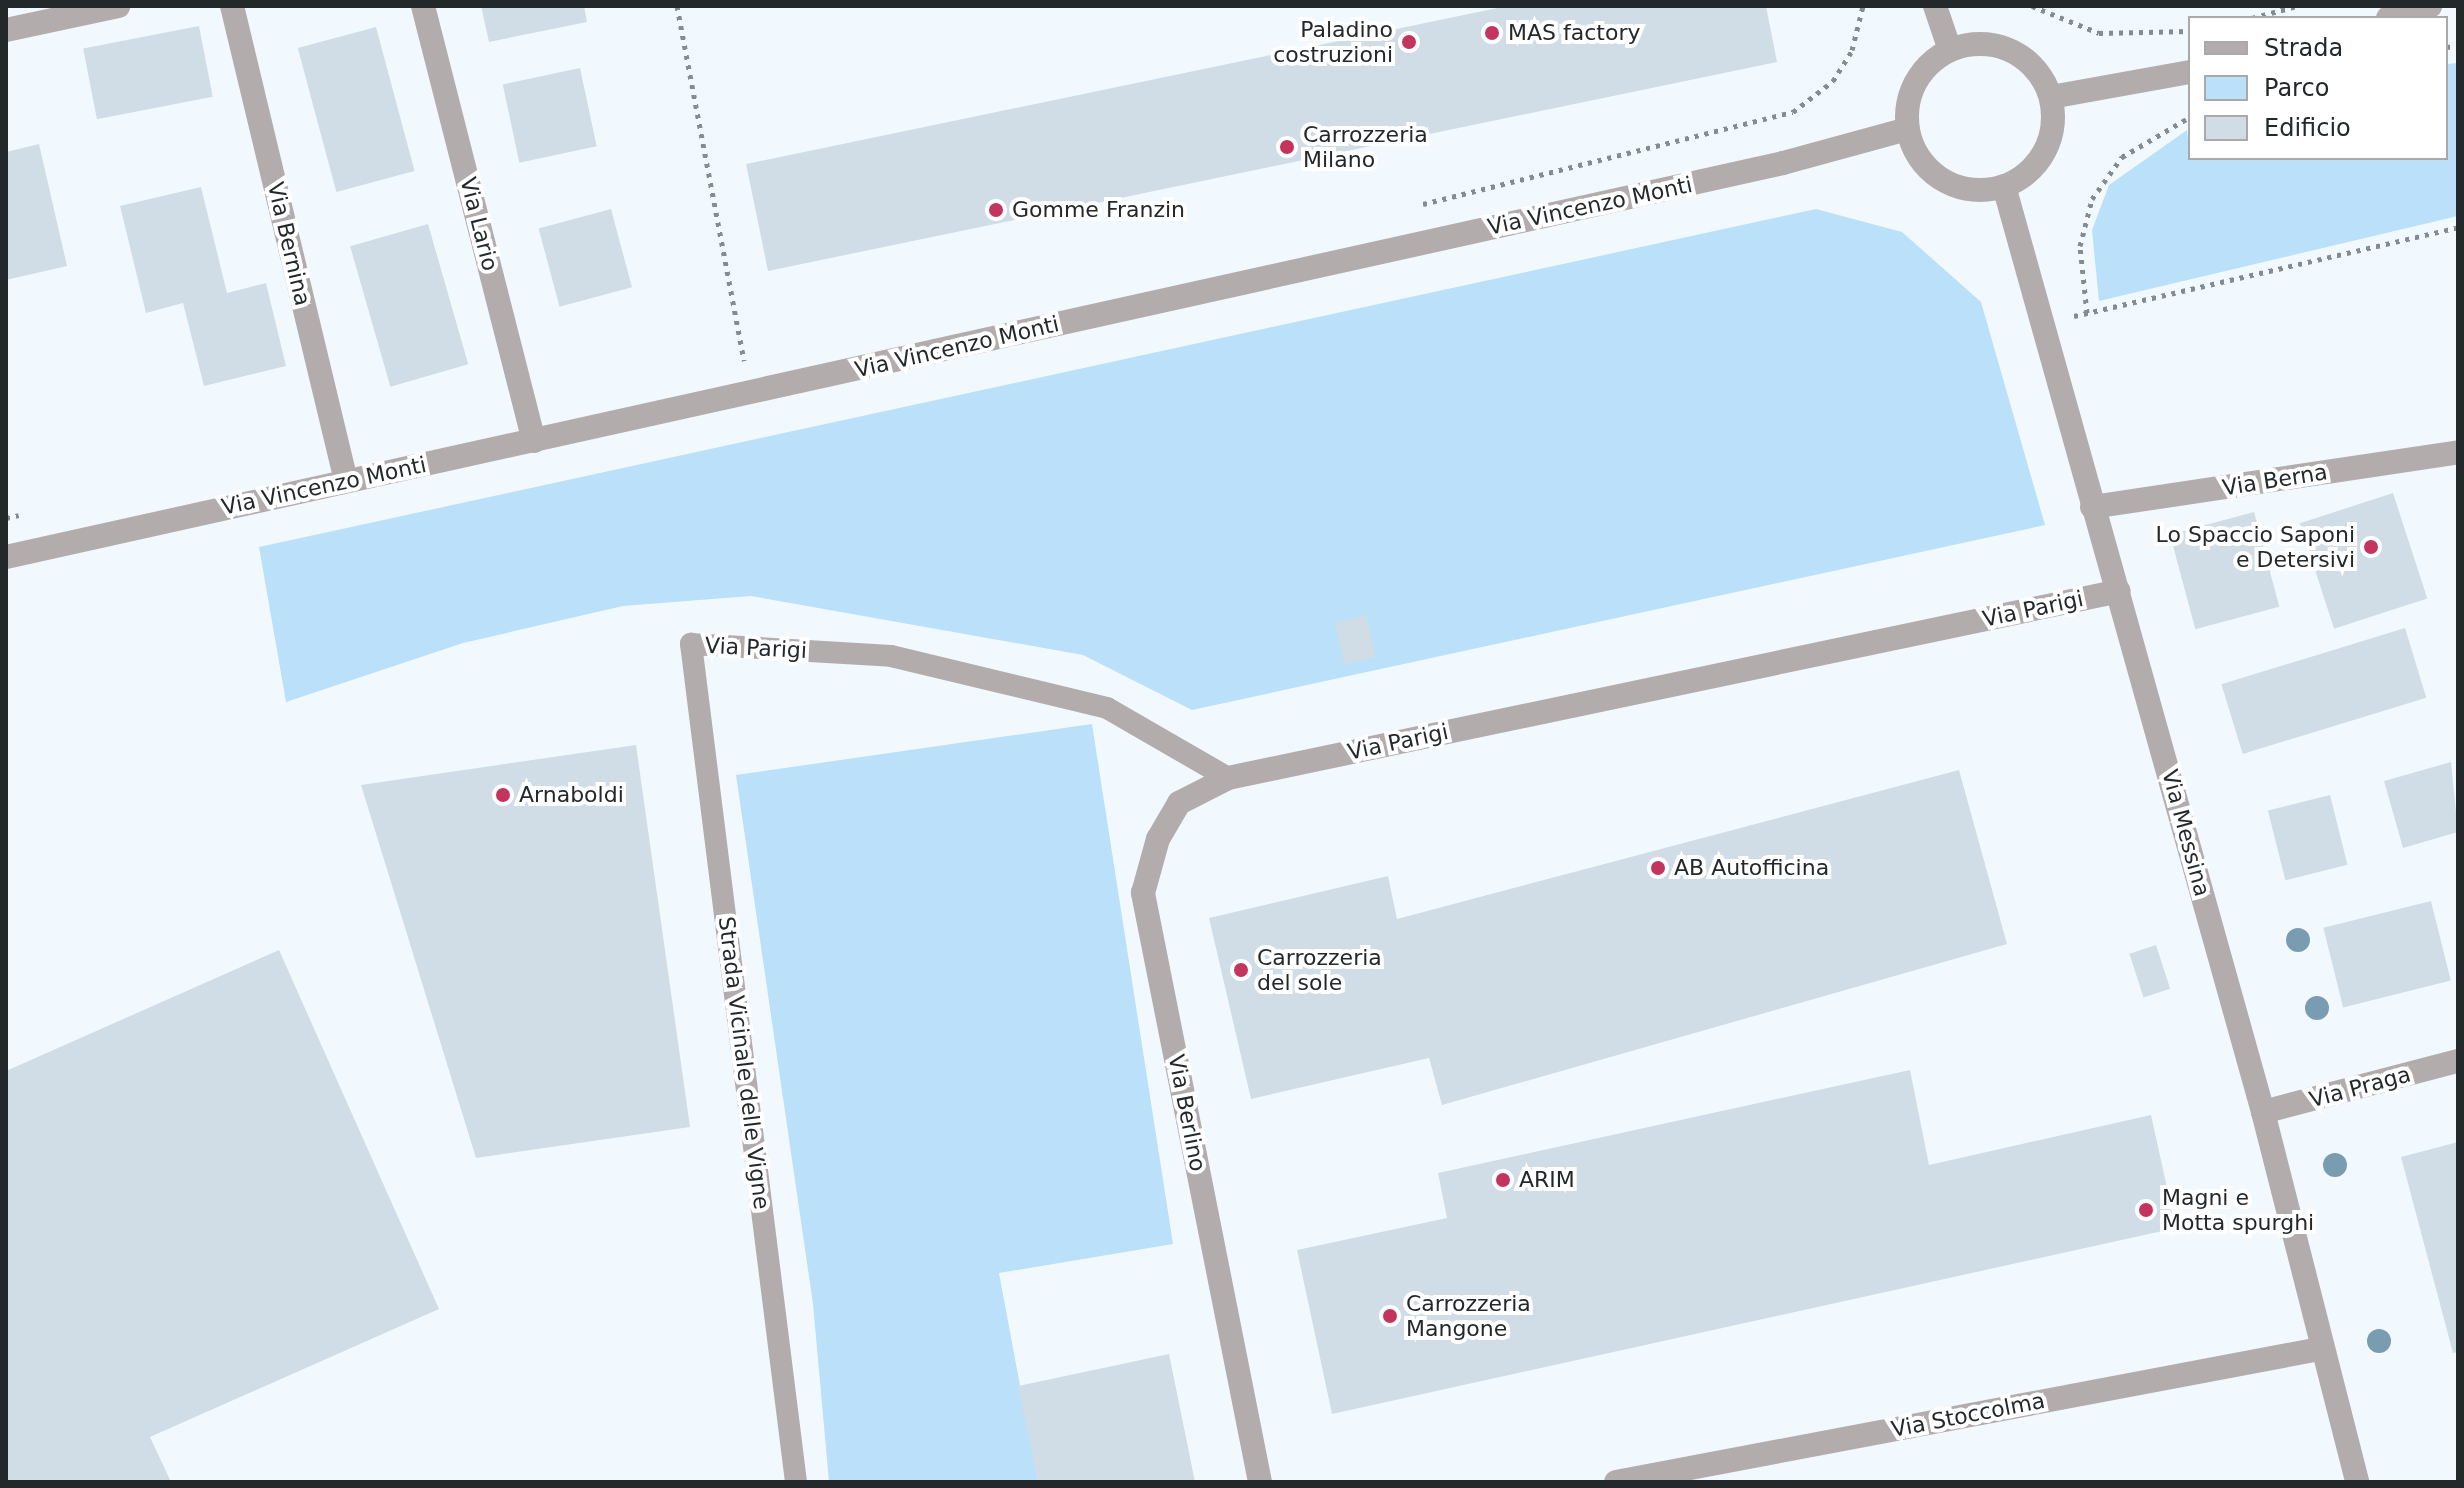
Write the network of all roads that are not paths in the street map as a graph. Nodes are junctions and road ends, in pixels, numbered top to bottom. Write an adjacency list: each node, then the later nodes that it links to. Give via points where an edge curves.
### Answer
1 (118, 6): 7 (street)
2 (232, 6): 15 (street, Via Bernina)
3 (423, 6): 13 (street, Via Lario)
4 (1935, 6): 8 (street)
5 (2430, 6): 6 (street)
6 (2395, 16)
7 (6, 30)
8 (1950, 50): 10 (street, via 1970,44 2011,50 2042,78); 11 (street, via 1915,83)
9 (2188, 72): 10 (street)
10 (2051, 97): 12 (street, via 2053,119 2039,160)
11 (1907, 129): 12 (street, via 1916,153 1942,179 1979,190); 13 (street, Via Vincenzo Monti, via 1783,163)
12 (2004, 186): 16 (street, Via Messina)
13 (534, 441): 15 (street, Via Vincenzo Monti)
14 (2458, 452): 16 (street, Via Berna)
15 (346, 481): 17 (street, Via Vincenzo Monti)
16 (2092, 507): 18 (street, Via Messina)
17 (6, 557)
18 (2119, 591): 20 (street, Via Parigi); 22 (street, Via Messina)
19 (691, 644): 20 (lane, Via Parigi, via 891,656 1107,708); 24 (lane, Strada Vicinale delle Vigne)
20 (1228, 778): 25 (street, Via Berlino, via 1179,803 1158,839 1143,893)
21 (2458, 1061): 22 (street, Via Praga)
22 (2263, 1112): 23 (street, Via Messina)
23 (2320, 1349): 26 (street, Via Stoccolma); 27 (street, Via Messina)
24 (796, 1482)
25 (1260, 1482)
26 (1616, 1482)
27 (2357, 1482)

